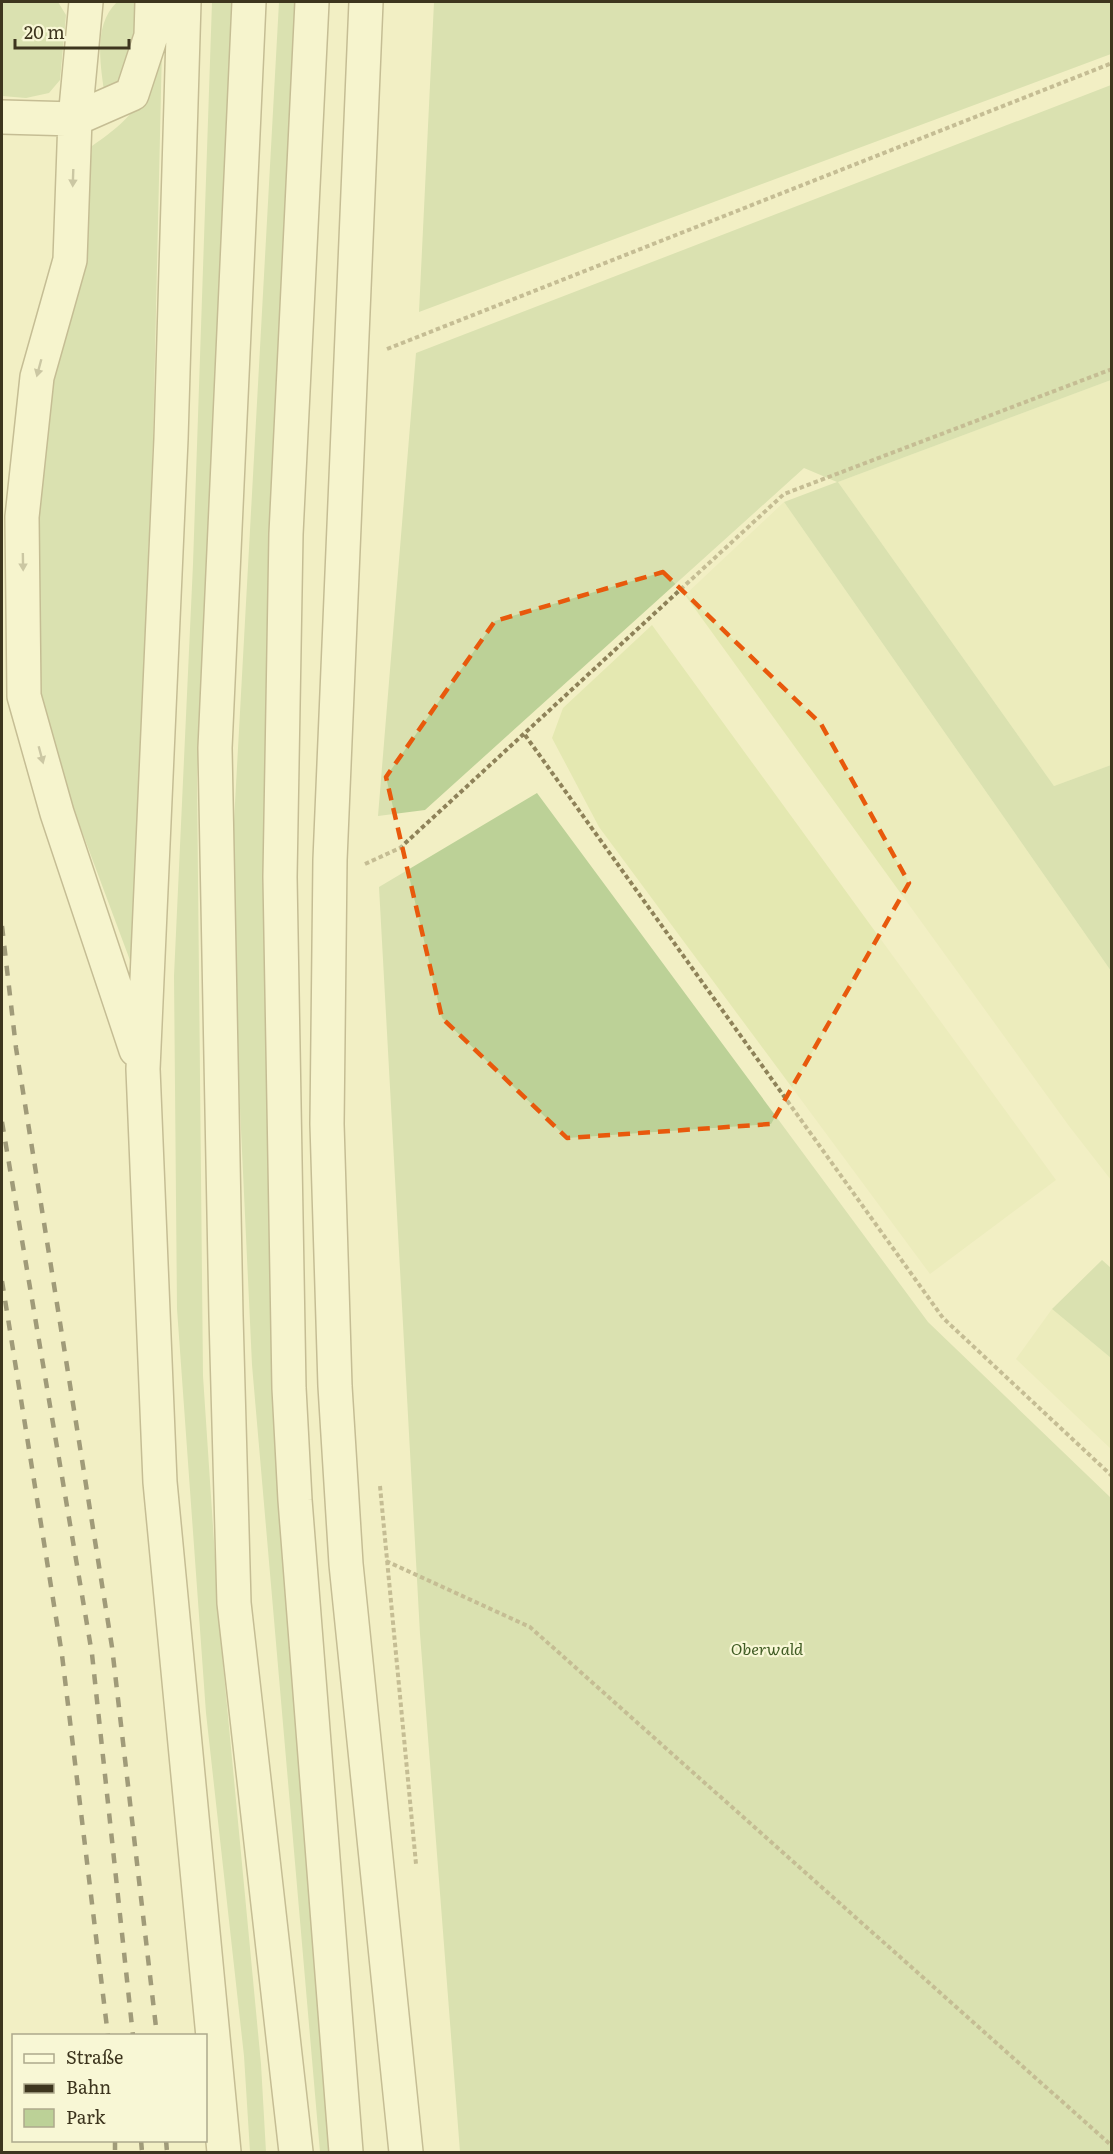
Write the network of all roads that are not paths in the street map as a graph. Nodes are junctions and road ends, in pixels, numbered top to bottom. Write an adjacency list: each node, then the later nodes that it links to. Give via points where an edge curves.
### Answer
1 (86, 2): 8 (street)
2 (152, 2): 8 (street, via 151,36 132,94)
3 (184, 2): 9 (street, via 171,439)
4 (249, 2): 11 (street, via 215,748 226,1316 234,1603)
5 (312, 2): 12 (street, via 286,534 280,877 287,1293 295,1500)
6 (366, 2): 13 (street, via 330,860 327,1124 335,1386 346,1564)
7 (2, 117): 8 (street)
8 (75, 119): 9 (street, one-way to 9, via 70,260 37,377 22,517 24,696 57,813)
9 (143, 1069): 10 (street, via 160,1482)
10 (224, 2152)
11 (296, 2152)
12 (346, 2152)
13 (406, 2152)

